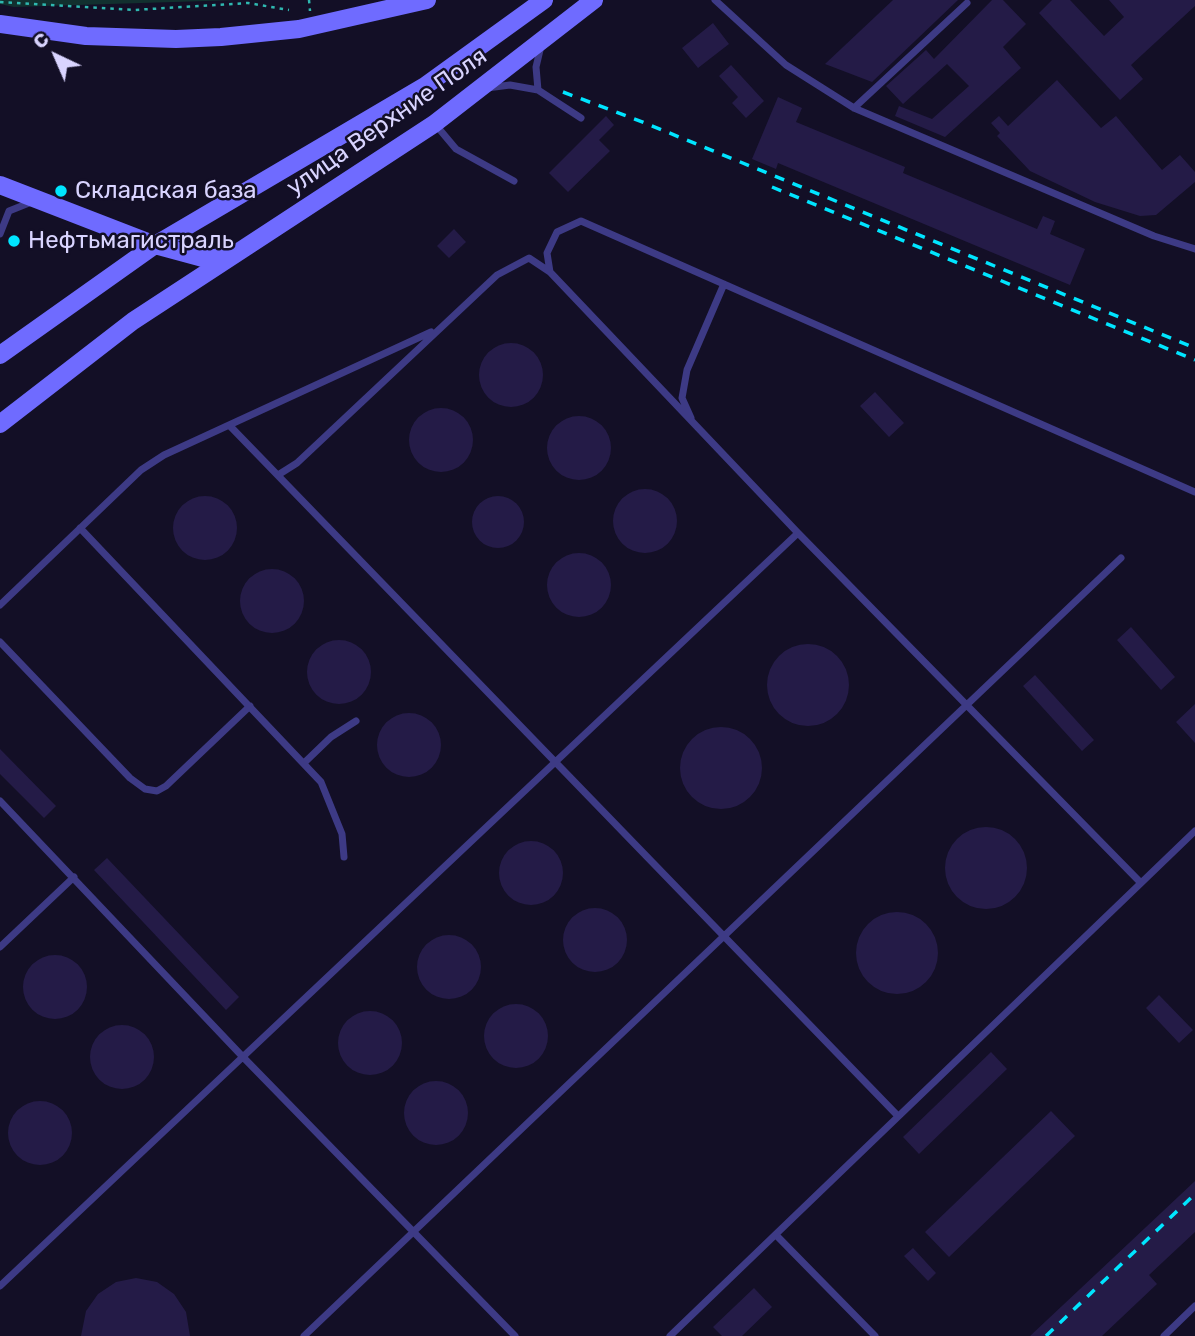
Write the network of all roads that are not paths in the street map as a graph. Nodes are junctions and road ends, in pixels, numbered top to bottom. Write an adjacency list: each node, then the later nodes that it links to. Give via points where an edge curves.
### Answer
1 (427, 0): 8 (main road, via 261,35 133,39)
2 (544, 0): 19 (main road, улица Верхние Поля, via 425,86)
3 (577, 0): 7 (main road)
4 (594, 0): 7 (main road, улица Верхние Поля)
5 (715, 0): 12 (lane, via 786,65)
6 (967, 3): 12 (lane)
7 (562, 24): 9 (main road, улица Верхние Поля)
8 (2, 26)
9 (546, 36): 10 (main road, улица Верхние Поля); 11 (lane, via 536,66)
10 (480, 90): 11 (lane, via 510,85); 14 (main road, улица Верхние Поля)
11 (538, 90): 13 (lane)
12 (854, 108): 21 (lane, via 1154,236)
13 (581, 118)
14 (435, 124): 15 (lane, via 456,149); 20 (main road, улица Верхние Поля, via 299,215)
15 (514, 181)
16 (0, 185): 17 (main road)
17 (38, 200): 18 (lane, via 9,211); 19 (main road)
18 (0, 234)
19 (155, 245): 20 (main road, via 203,258 216,258); 25 (main road, улица Верхние Поля)
20 (242, 247): 27 (main road, улица Верхние Поля, via 133,321)
21 (1195, 249)
22 (550, 272): 23 (lane, via 547,253 557,232 580,221); 24 (lane, via 529,258 519,261); 26 (lane)
23 (724, 284): 26 (lane, via 687,370 682,398); 30 (lane)
24 (439, 328): 28 (lane); 29 (lane, via 297,463)
25 (0, 355)
26 (692, 422): 32 (lane)
27 (0, 424)
28 (230, 426): 29 (lane); 31 (lane, via 141,470)
29 (278, 475): 40 (lane)
30 (1195, 492)
31 (80, 528): 34 (lane); 37 (lane)
32 (798, 533): 36 (lane); 40 (lane)
33 (1121, 558): 36 (lane)
34 (0, 605)
35 (0, 642): 37 (lane, via 145,789 157,791 166,786)
36 (968, 704): 45 (lane); 46 (lane)
37 (250, 706): 39 (lane)
38 (356, 721): 39 (lane)
39 (304, 763): 43 (lane, via 321,782 342,834)
40 (555, 764): 46 (lane); 48 (lane)
41 (0, 800): 44 (lane)
42 (1195, 831): 45 (lane)
43 (344, 858)
44 (74, 877): 47 (lane); 48 (lane)
45 (1141, 883): 49 (lane)
46 (724, 936): 49 (lane); 50 (lane)
47 (0, 947)
48 (242, 1056): 50 (lane); 52 (lane)
49 (897, 1115): 51 (lane)
50 (414, 1231): 54 (lane); 55 (lane)
51 (777, 1236): 56 (lane); 57 (lane)
52 (0, 1286)
53 (1195, 1306): 58 (lane)
54 (304, 1336)
55 (516, 1336)
56 (670, 1336)
57 (875, 1336)
58 (1164, 1336)

